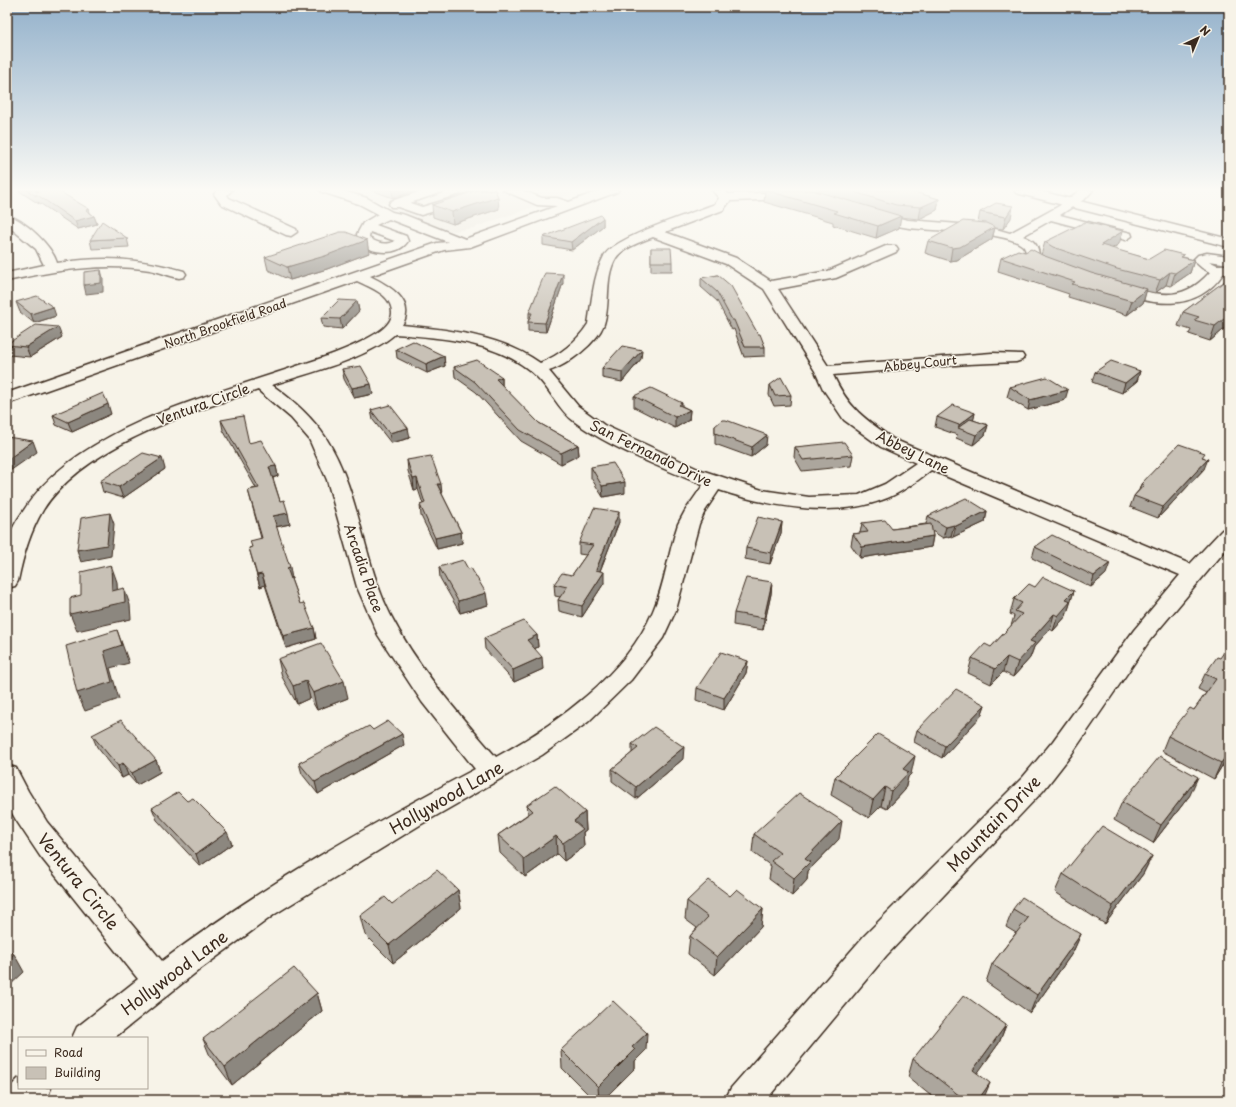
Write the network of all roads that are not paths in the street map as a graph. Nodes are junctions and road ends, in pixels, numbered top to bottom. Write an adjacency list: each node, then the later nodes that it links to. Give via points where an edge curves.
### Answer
1 (34, 242): 9 (street, via 50,260)
2 (447, 242): 3 (street, North Brookfield Road, via 465,244); 13 (street, North Brookfield Road)
3 (471, 242)
4 (632, 242): 19 (street, via 611,255 603,274 596,324 582,344 548,366)
5 (678, 242): 16 (street, Abbey Lane, via 731,261)
6 (1026, 242): 11 (street, via 1032,248 1033,257)
7 (891, 249): 16 (street, via 831,275)
8 (1229, 260): 10 (street, via 1214,256 1200,260 1204,264)
9 (51, 268): 12 (street, via 128,264 155,267); 14 (street)
10 (1224, 270): 15 (street, via 1191,294 1173,300 1149,298)
11 (1066, 271)
12 (180, 274)
13 (359, 276): 17 (street, via 394,297 399,308 399,316); 22 (street, North Brookfield Road)
14 (7, 277)
15 (1102, 283)
16 (769, 286): 20 (street, Abbey Lane)
17 (391, 330): 19 (street, San Fernando Drive, via 452,336 485,343 514,354); 21 (street, Ventura Circle, via 382,337 344,354)
18 (1016, 357): 20 (street, Abbey Court, via 964,358)
19 (538, 369): 24 (street, San Fernando Drive, via 565,404 587,422 607,434)
20 (823, 371): 23 (street, Abbey Lane, via 831,390 842,406 861,425 887,442)
21 (260, 384): 26 (street, Ventura Circle, via 146,425 85,460 41,499); 29 (street, Arcadia Place, via 291,407 317,438 337,479 353,542 379,615 398,648 438,706)
22 (7, 399)
23 (929, 462): 24 (street, San Fernando Drive, via 899,486 880,495 858,500 798,502 750,494); 27 (street, Abbey Lane)
24 (714, 484): 29 (street, Hollywood Lane, via 697,506 686,528 670,596 661,620 653,637 630,667 599,699 551,736)
25 (1229, 534): 27 (street, Mountain Drive)
26 (12, 543): 28 (street, Ventura Circle)
27 (1194, 573): 35 (street, Mountain Drive, via 1142,634 1054,760 875,946)
28 (7, 581)
29 (492, 771): 31 (street, Hollywood Lane, via 416,813 290,889)
30 (7, 776): 31 (street, Ventura Circle, via 15,795 35,826)
31 (160, 980): 32 (street, Hollywood Lane)
32 (90, 1037)
33 (33, 1089): 34 (street)
34 (21, 1100)
35 (742, 1100)

